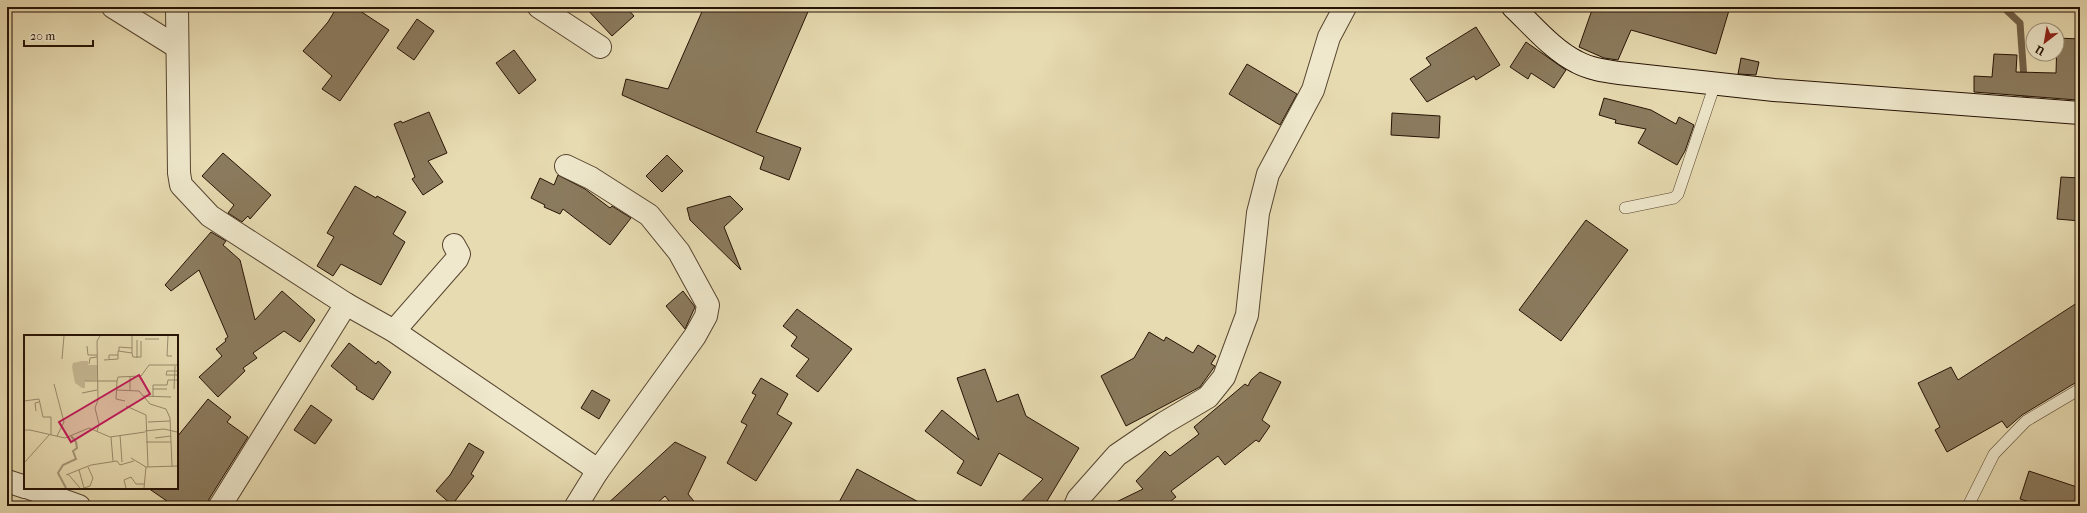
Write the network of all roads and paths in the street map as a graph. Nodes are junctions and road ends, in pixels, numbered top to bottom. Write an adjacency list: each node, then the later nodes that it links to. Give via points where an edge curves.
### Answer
1 (113, 7): 6 (street)
2 (177, 7): 6 (street)
3 (539, 7): 7 (street)
4 (1345, 7): 23 (street, via 1329,37 1313,90 1268,174 1258,213 1247,315 1224,377 1208,397 1118,455)
5 (1513, 7): 8 (street, via 1554,45 1578,63 1619,73)
6 (177, 47): 13 (street, via 181,185 210,216)
7 (600, 48)
8 (1716, 84): 9 (street); 11 (lane, via 1678,194 1674,198)
9 (2080, 113)
10 (566, 166): 16 (street, via 591,178 649,215 679,252 708,305 706,316 695,336)
11 (1625, 208)
12 (454, 246): 14 (street, via 459,254 457,259)
13 (346, 304): 14 (street); 21 (street)
14 (394, 331): 16 (street)
15 (2080, 389): 24 (lane, via 2026,420 1994,454)
16 (598, 472): 22 (street)
17 (7, 481): 18 (street)
18 (24, 487)
19 (32, 489): 20 (street)
20 (79, 506)
21 (220, 506)
22 (576, 506)
23 (1074, 506)
24 (1968, 506)

